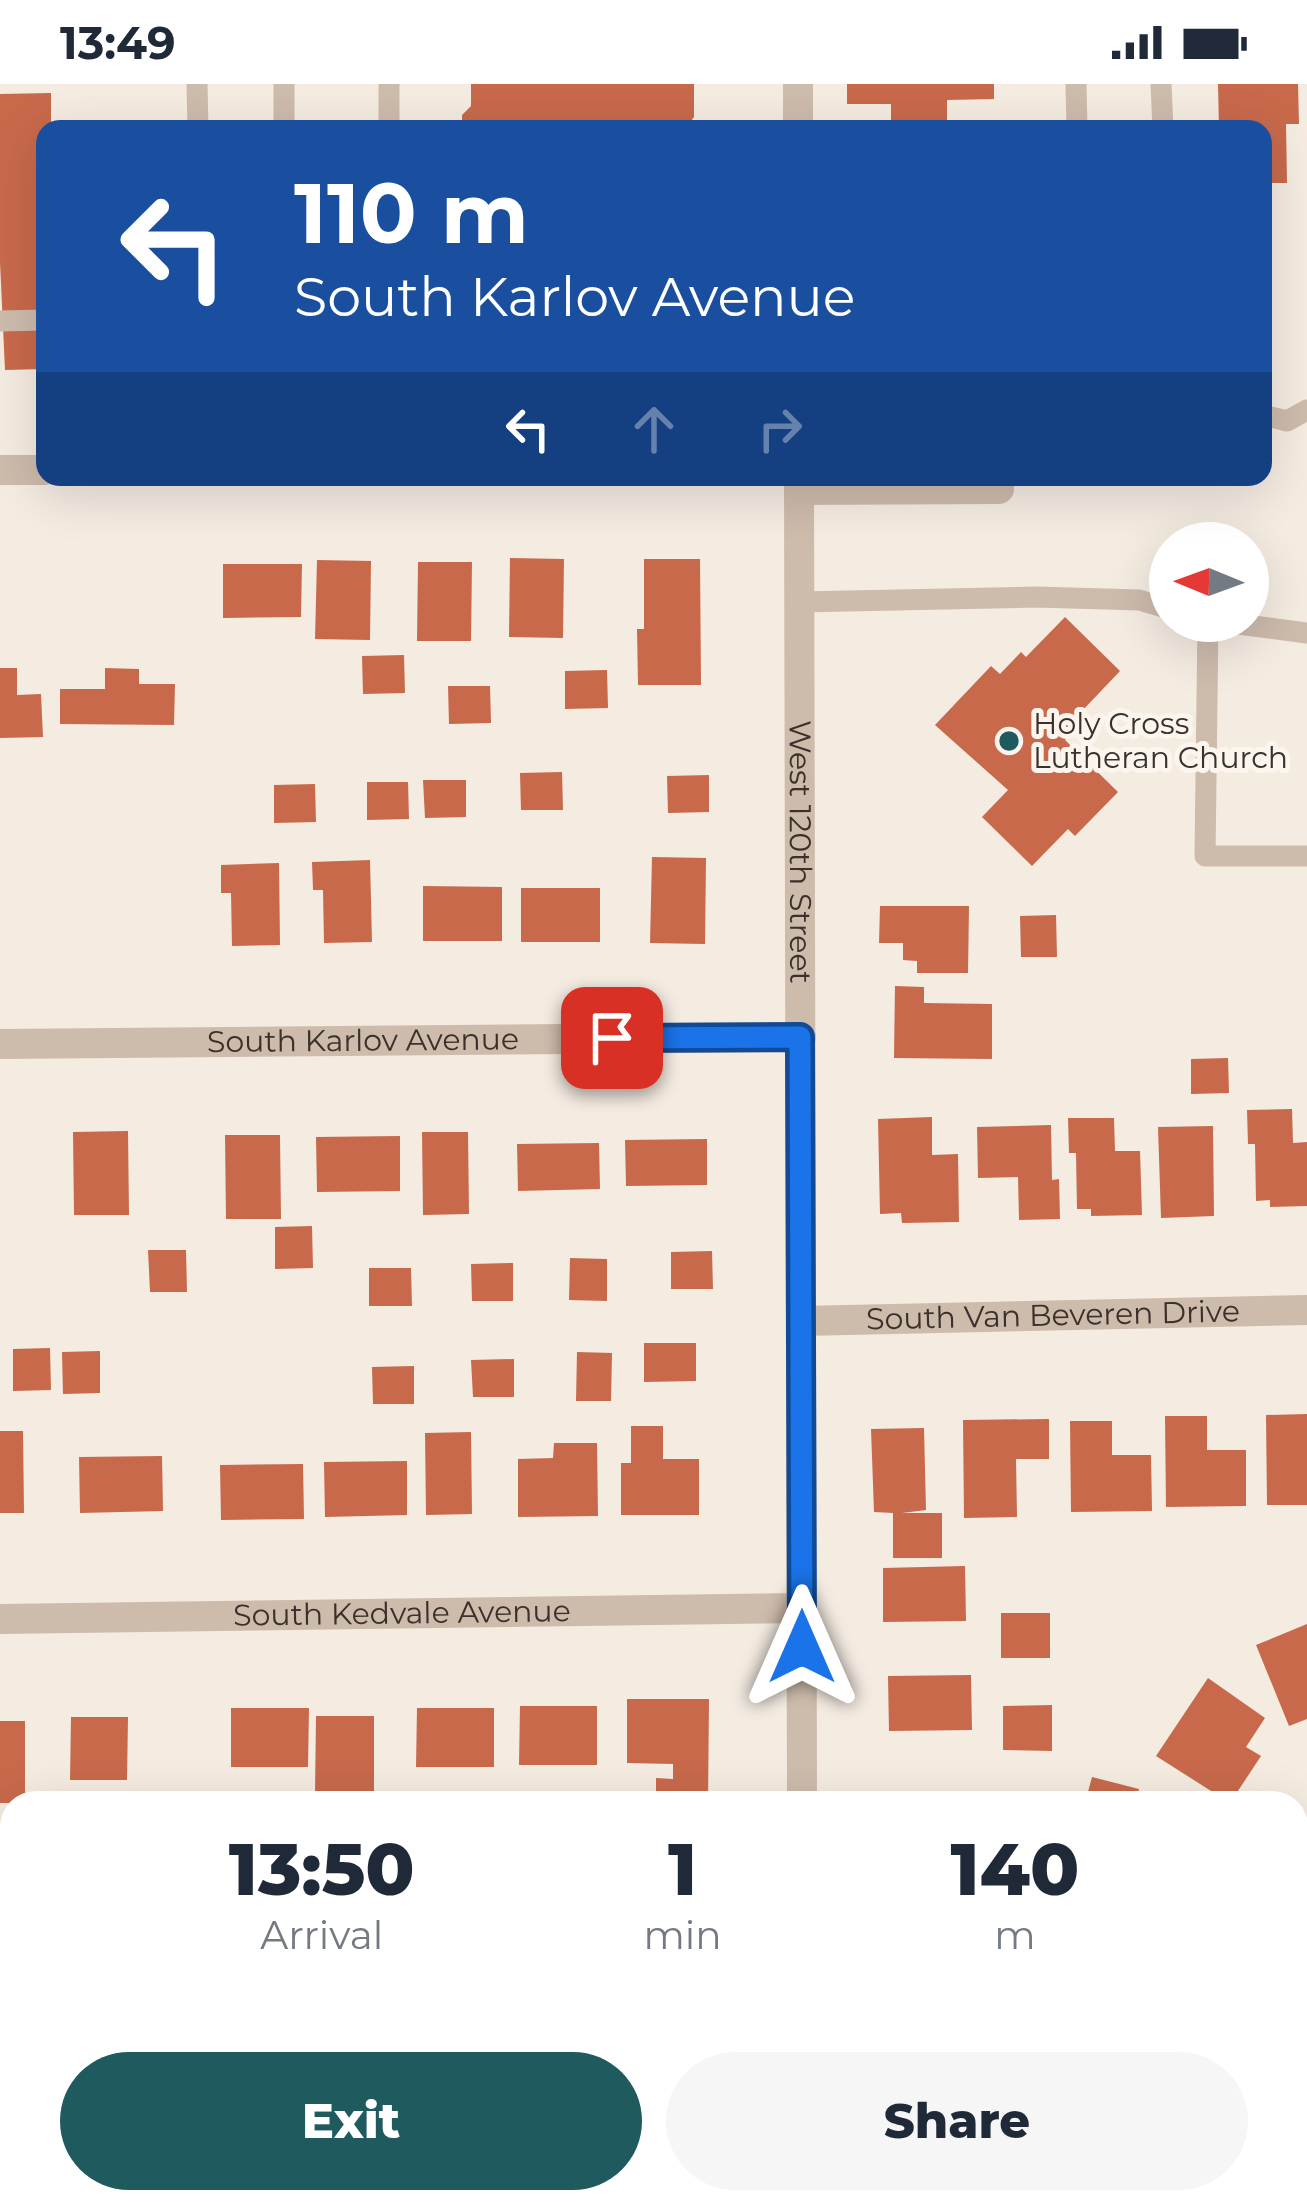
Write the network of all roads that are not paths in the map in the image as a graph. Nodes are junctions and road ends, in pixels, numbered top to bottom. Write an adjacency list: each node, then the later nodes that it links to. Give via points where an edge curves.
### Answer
1 (197, 84): 7 (lane)
2 (284, 84): 8 (lane)
3 (389, 84): 9 (lane)
4 (798, 84): 10 (street)
5 (1076, 84): 11 (lane)
6 (1162, 84): 12 (lane)
7 (198, 120)
8 (284, 120)
9 (389, 120)
10 (798, 120)
11 (1077, 120)
12 (1163, 120)
13 (36, 320): 14 (lane)
14 (0, 321)
15 (1307, 410): 16 (lane, via 1288,422)
16 (1272, 418)
17 (0, 470): 18 (street)
18 (36, 470)
19 (799, 486): 22 (street, West 120th Street)
20 (899, 486): 21 (street)
21 (999, 489)
22 (799, 602): 23 (lane); 28 (street, West 120th Street)
23 (1149, 603)
24 (1269, 628): 25 (lane)
25 (1307, 633)
26 (1210, 642): 27 (lane, via 1205,856)
27 (1307, 856)
28 (800, 1037): 29 (street, South Karlov Avenue); 31 (street, West 120th Street)
29 (0, 1044)
30 (1307, 1310): 31 (street, South Van Beveren Drive)
31 (801, 1322): 32 (street, West 120th Street)
32 (802, 1608): 33 (street, South Kedvale Avenue); 34 (street, West 120th Street)
33 (0, 1619)
34 (802, 1791)

